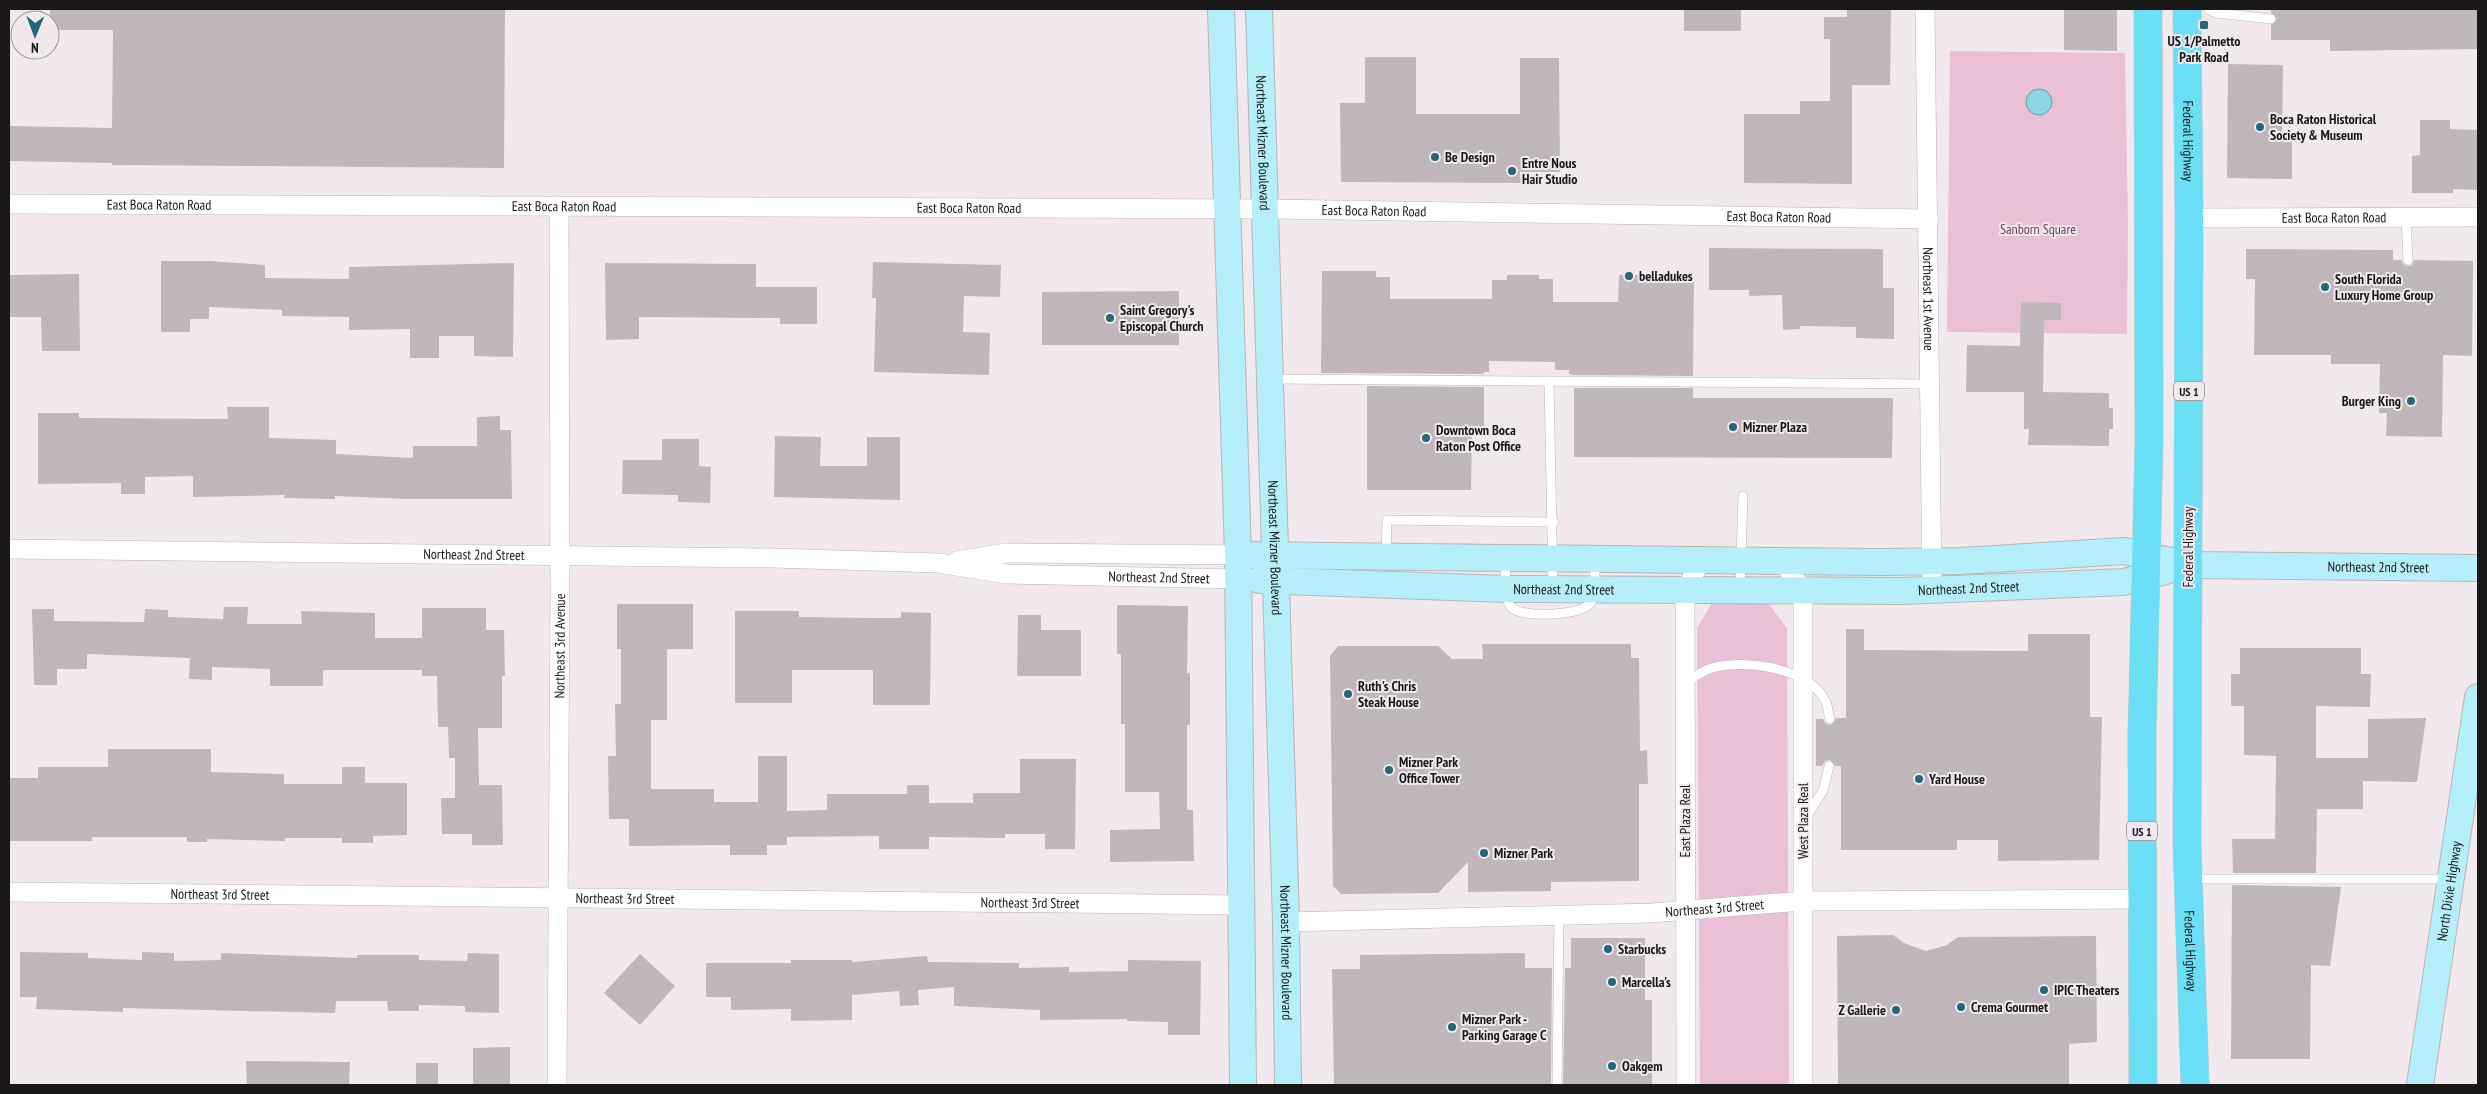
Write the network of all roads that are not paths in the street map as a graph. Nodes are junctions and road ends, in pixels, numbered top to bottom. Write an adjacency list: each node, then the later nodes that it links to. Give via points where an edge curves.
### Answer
1 (1221, 9): 10 (main road)
2 (1259, 9): 11 (main road, Northeast Mizner Boulevard)
3 (1925, 9): 15 (street, Northeast 1st Avenue)
4 (2148, 9): 35 (main road, US 1, via 2149,441)
5 (2187, 9): 14 (main road, Federal Highway / US 1)
6 (2208, 9): 7 (lane, via 2216,13)
7 (2271, 19)
8 (9, 204): 9 (street, East Boca Raton Road)
9 (559, 206): 10 (street, East Boca Raton Road); 24 (street, Northeast 3rd Avenue)
10 (1228, 209): 11 (street, East Boca Raton Road); 36 (main road)
11 (1265, 209): 15 (street, East Boca Raton Road); 17 (main road, Northeast Mizner Boulevard)
12 (2406, 217): 13 (street, East Boca Raton Road); 14 (street, East Boca Raton Road); 16 (lane)
13 (2478, 217)
14 (2189, 218): 34 (main road, Federal Highway / US 1)
15 (1929, 219): 19 (street, Northeast 1st Avenue)
16 (2408, 260)
17 (1270, 379): 18 (lane); 38 (main road, Northeast Mizner Boulevard)
18 (1549, 381): 19 (lane); 21 (lane)
19 (1930, 384): 32 (street, Northeast 1st Avenue)
20 (1743, 496): 30 (lane)
21 (1554, 522): 25 (lane, via 1387,520); 27 (lane)
22 (9, 549): 24 (street, Northeast 2nd Street)
23 (1065, 554): 33 (street, Northeast 2nd Street, via 1006,553); 36 (street, Northeast 2nd Street); 39 (street)
24 (560, 556): 33 (street, Northeast 2nd Street, via 773,558); 56 (street, Northeast 3rd Avenue)
25 (1386, 557): 26 (main road, Northeast 2nd Street); 38 (main road, Northeast 2nd Street)
26 (1506, 558): 27 (main road, Northeast 2nd Street); 40 (lane)
27 (1554, 559): 28 (main road, Northeast 2nd Street); 41 (lane)
28 (1595, 560): 29 (main road, Northeast 2nd Street); 42 (lane)
29 (1701, 561): 30 (main road, Northeast 2nd Street); 43 (street, East Plaza Real)
30 (1741, 561): 31 (main road, Northeast 2nd Street); 45 (lane)
31 (1783, 562): 32 (main road, Northeast 2nd Street); 46 (street)
32 (1932, 562): 35 (main road, Northeast 2nd Street, via 2124,552); 44 (street, Northeast 1st Avenue)
33 (938, 564): 39 (street, Northeast 2nd Street, via 1006,574)
34 (2189, 565): 35 (main road, Northeast 2nd Street); 37 (main road, Northeast 2nd Street); 53 (main road, Federal Highway / US 1)
35 (2146, 566): 44 (main road, Northeast 2nd Street, via 2124,582); 57 (main road, US 1)
36 (1238, 567): 38 (main road, Northeast 2nd Street); 39 (street, Northeast 2nd Street); 59 (main road)
37 (2478, 568)
38 (1275, 569): 40 (main road, Northeast 2nd Street); 62 (main road, Northeast Mizner Boulevard)
39 (1064, 575)
40 (1506, 589): 41 (main road, Northeast 2nd Street); 42 (lane, via 1507,601 1512,608 1520,612 1552,613 1586,608 1592,601)
41 (1553, 590): 42 (main road, Northeast 2nd Street)
42 (1593, 590): 43 (main road, Northeast 2nd Street)
43 (1685, 590): 45 (main road, Northeast 2nd Street); 48 (street, East Plaza Real)
44 (1932, 590): 46 (main road, Northeast 2nd Street)
45 (1740, 591): 46 (main road, Northeast 2nd Street)
46 (1803, 591): 47 (street, West Plaza Real)
47 (1802, 677): 48 (lane, via 1744,664 1710,669); 50 (lane, via 1825,700); 52 (street, West Plaza Real)
48 (1685, 682): 60 (street, East Plaza Real)
49 (2478, 697): 54 (main road, North Dixie Highway)
50 (1830, 718)
51 (1830, 766): 52 (lane, via 1823,791)
52 (1803, 822): 58 (street, West Plaza Real)
53 (2188, 879): 54 (lane); 70 (main road, Federal Highway / US 1)
54 (2451, 879): 71 (main road, North Dixie Highway)
55 (9, 892): 56 (street, Northeast 3rd Street)
56 (557, 896): 59 (street, Northeast 3rd Street); 63 (street, Northeast 3rd Avenue)
57 (2142, 899): 58 (street, Northeast 3rd Street); 69 (main road, US 1)
58 (1803, 901): 60 (street, Northeast 3rd Street); 68 (street, West Plaza Real)
59 (1243, 904): 64 (main road)
60 (1685, 910): 61 (street, Northeast 3rd Street); 67 (street, East Plaza Real)
61 (1559, 914): 62 (street, Northeast 3rd Street); 66 (lane)
62 (1286, 922): 65 (main road, Northeast Mizner Boulevard)
63 (557, 1085)
64 (1243, 1085)
65 (1288, 1085)
66 (1557, 1085)
67 (1686, 1085)
68 (1803, 1085)
69 (2143, 1085)
70 (2195, 1085)
71 (2420, 1085)

